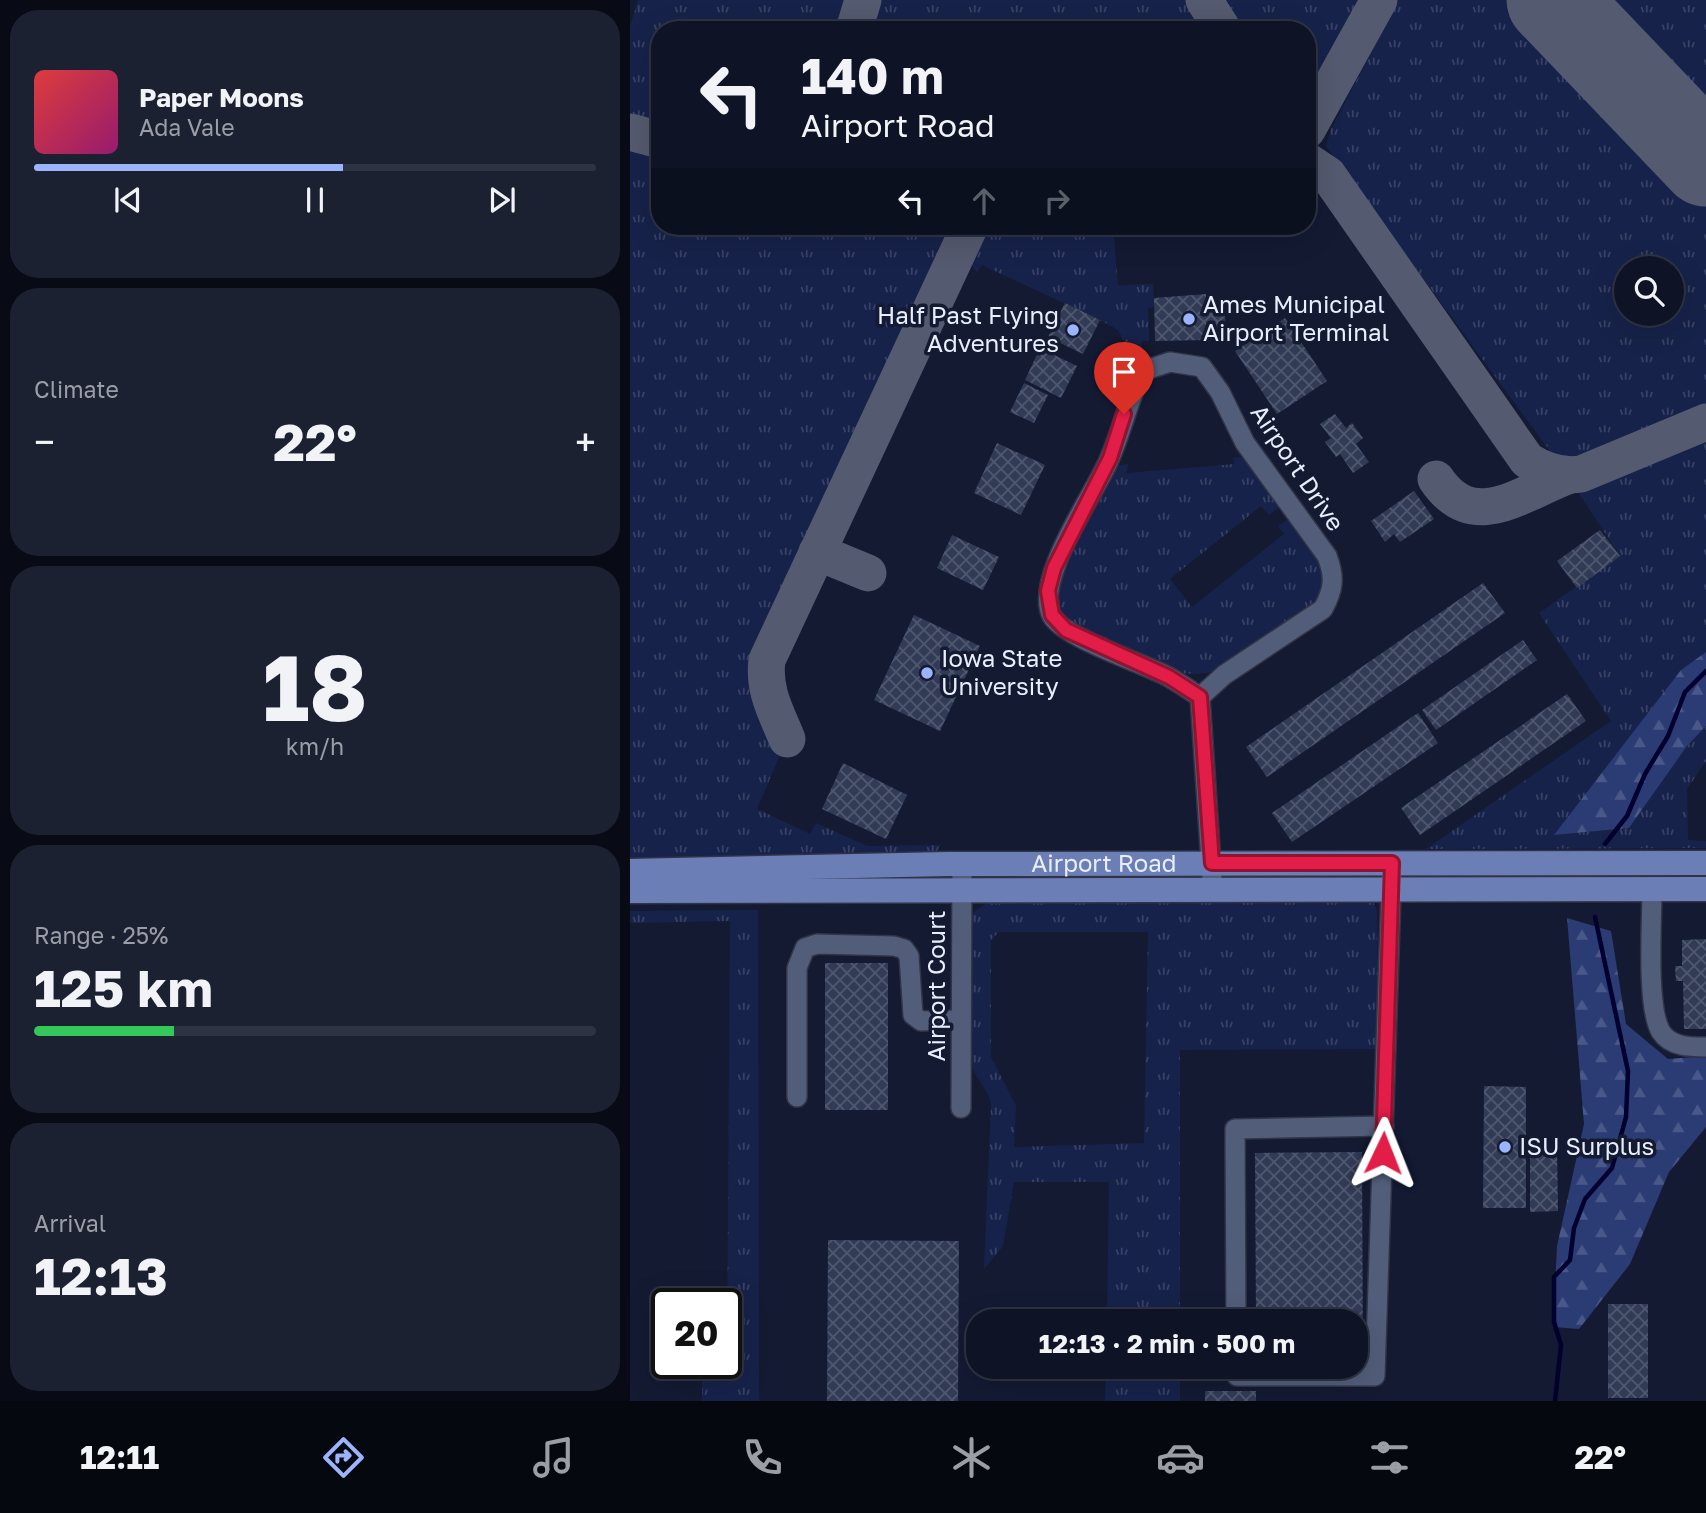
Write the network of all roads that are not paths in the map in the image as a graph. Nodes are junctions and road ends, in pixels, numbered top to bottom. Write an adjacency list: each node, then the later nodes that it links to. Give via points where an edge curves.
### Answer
1 (1200, 697): 1 (street, Airport Drive, via 1169,677 1066,630 1052,615 1048,591 1054,568 1110,458 1129,396 1143,371 1170,362 1202,367 1245,443 1327,556 1334,575 1332,593 1322,609 1224,675); 2 (street)
2 (1212, 863): 3 (main road, Airport Road); 5 (main road, Airport Road); 7 (street)
3 (1392, 863): 4 (main road, Airport Road); 8 (street)
4 (1706, 863)
5 (962, 864): 6 (main road, Airport Road); 12 (street, Airport Court)
6 (630, 871)
7 (1212, 889): 8 (main road, Airport Road); 12 (main road, Airport Road)
8 (1392, 889): 9 (main road, Airport Road); 17 (street)
9 (1652, 889): 10 (main road, Airport Road); 14 (street, via 1654,1012 1662,1034 1683,1047)
10 (1706, 889)
11 (630, 891): 12 (main road, Airport Road)
12 (962, 891): 13 (street, Airport Court)
13 (961, 1020): 15 (street, via 921,1021 913,1015 909,956 904,949 817,944 804,948 797,968); 16 (street, Airport Court)
14 (1706, 1047)
15 (797, 1097)
16 (961, 1108)
17 (1384, 1126): 18 (street, via 1235,1129); 19 (street, via 1375,1376)
18 (1237, 1309)
19 (1368, 1376)

